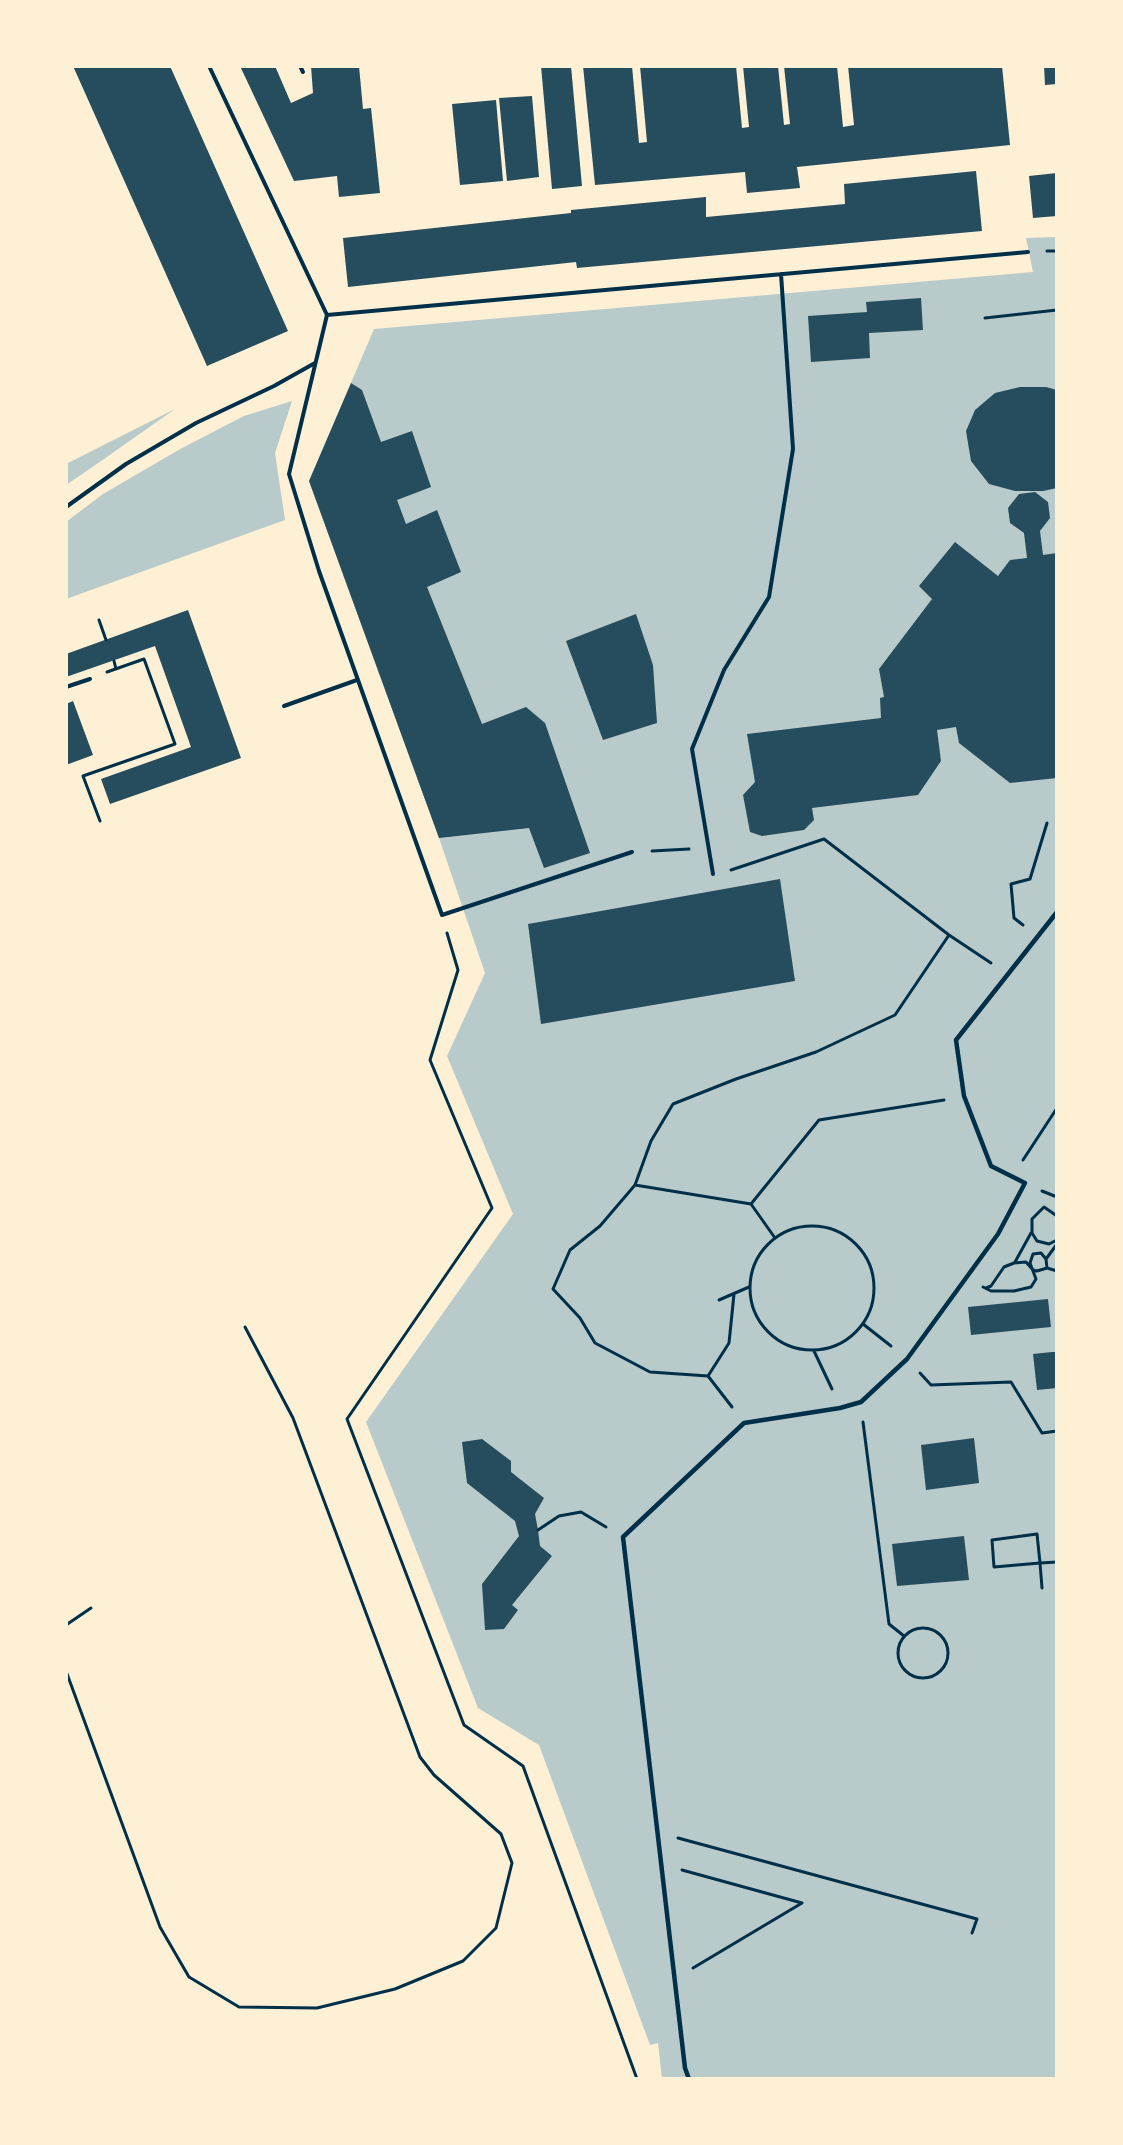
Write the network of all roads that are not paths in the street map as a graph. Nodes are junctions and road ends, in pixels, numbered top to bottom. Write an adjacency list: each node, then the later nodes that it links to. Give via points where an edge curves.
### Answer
1 (209, 66): 6 (lane)
2 (300, 66): 3 (lane)
3 (303, 72)
4 (1028, 252): 5 (lane)
5 (781, 274): 6 (lane); 14 (lane, via 793,448 769,597 724,670 692,749)
6 (327, 315): 7 (lane)
7 (315, 363): 8 (lane, via 196,423 126,464); 10 (lane, via 289,474)
8 (66, 507)
9 (90, 679): 11 (lane)
10 (357, 680): 12 (lane); 13 (lane, via 442,915)
11 (66, 687)
12 (284, 706)
13 (632, 852)
14 (713, 874)
15 (1057, 912): 16 (street, via 956,1040 964,1096 990,1166 1025,1183 998,1234 907,1359 861,1402 744,1423 623,1538)
16 (689, 2079)

